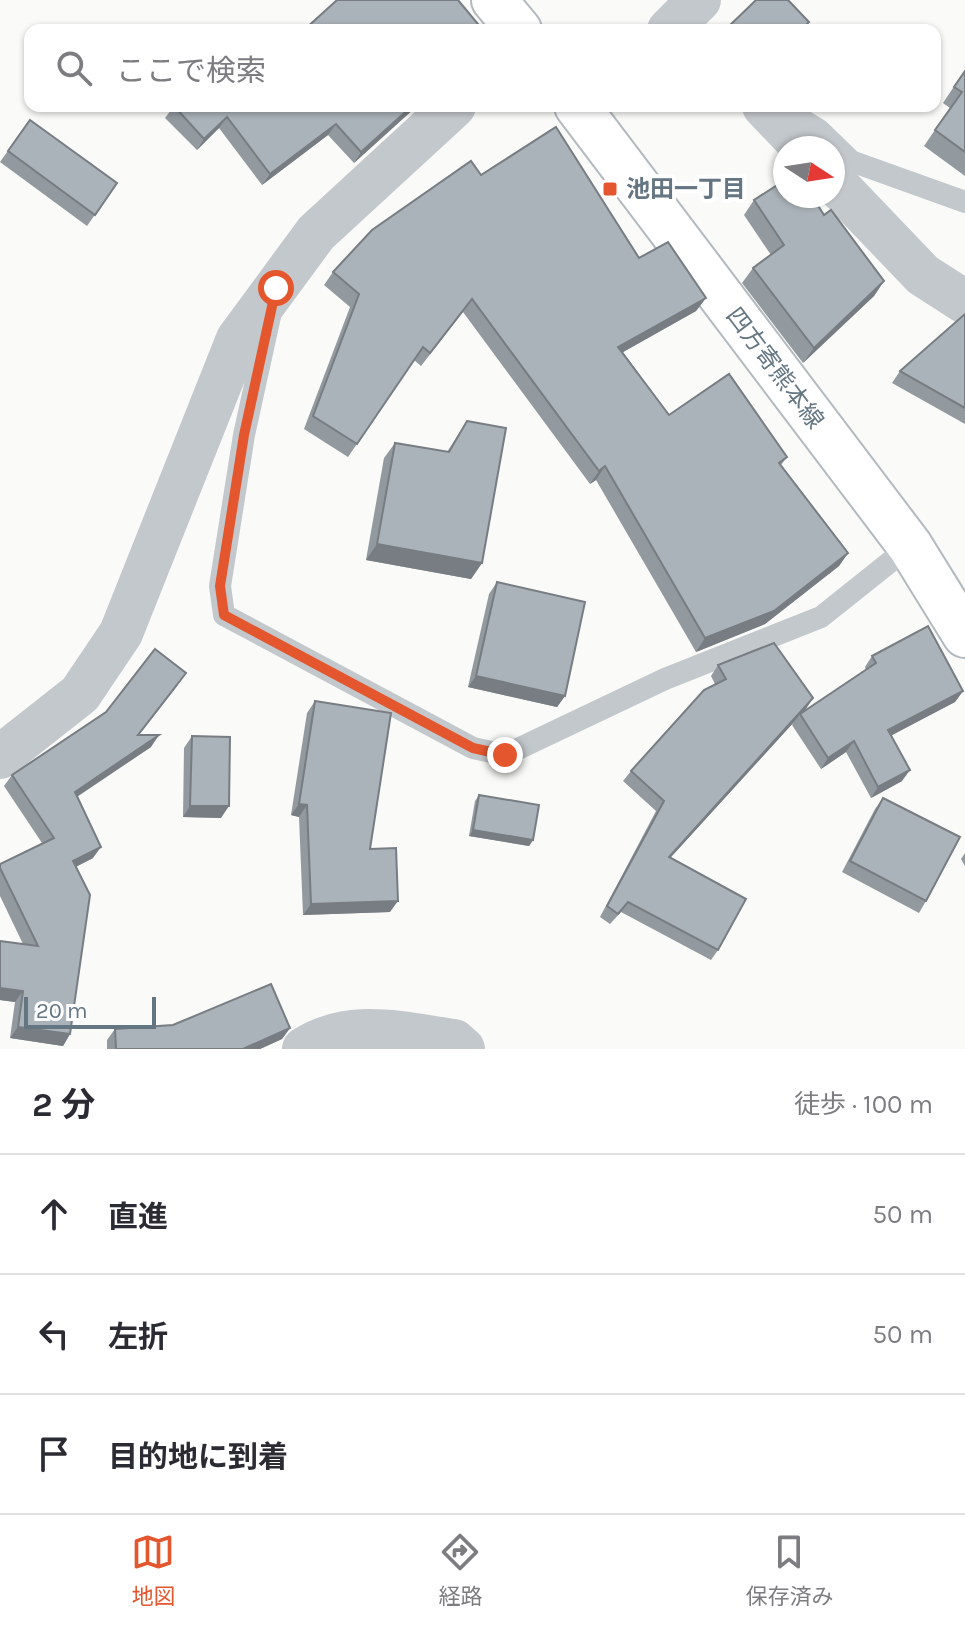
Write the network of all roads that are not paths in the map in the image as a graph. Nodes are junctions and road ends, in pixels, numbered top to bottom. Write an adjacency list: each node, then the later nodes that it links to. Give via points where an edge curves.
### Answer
1 (494, 0): 3 (main road)
2 (699, 0): 4 (street)
3 (514, 24)
4 (675, 24)
5 (447, 112): 12 (street, via 316,233)
6 (582, 112): 14 (main road, 四方寄熊本線)
7 (771, 112): 9 (street)
8 (787, 112): 11 (lane, via 796,113 851,161)
9 (793, 136)
10 (845, 194): 13 (street, via 923,275)
11 (965, 202)
12 (276, 288): 14 (lane, via 224,556 224,615 473,748 505,755 665,679 821,617); 16 (street, via 238,339 121,633 80,694)
13 (965, 302)
14 (910, 546): 15 (main road, 四方寄熊本線)
15 (965, 635)
16 (0, 757)
17 (304, 1049): 18 (street, via 372,1028 454,1041)
18 (463, 1049)

